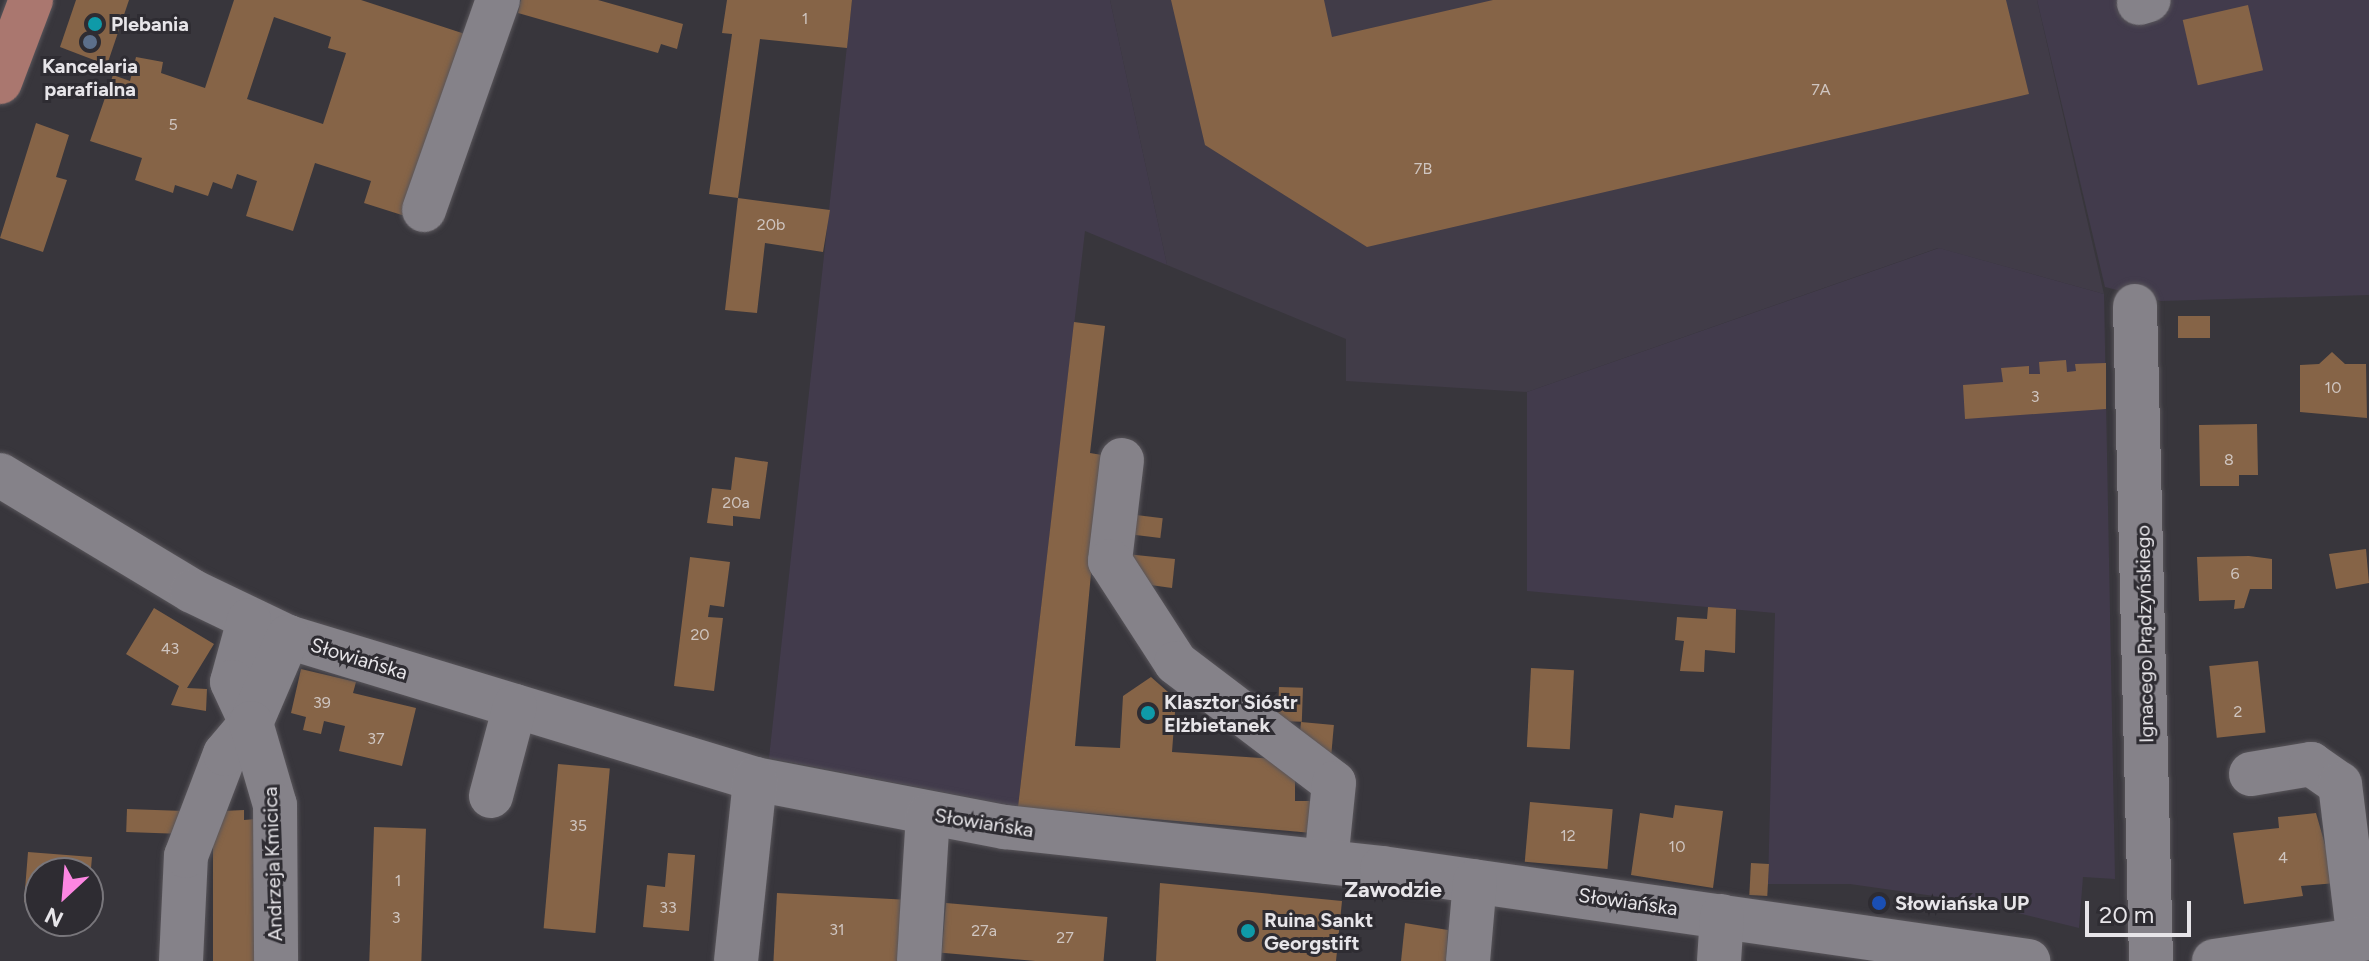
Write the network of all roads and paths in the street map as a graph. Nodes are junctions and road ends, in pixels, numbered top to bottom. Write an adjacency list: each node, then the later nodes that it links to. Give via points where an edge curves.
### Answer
1 (31, 0): 3 (main road)
2 (498, 0): 4 (street)
3 (0, 82)
4 (424, 210)
5 (2135, 306): 28 (street, Ignacego Prądzyńskiego)
6 (1122, 460): 16 (street, via 1110,561 1176,663 1334,783)
7 (0, 475): 8 (street, Słowiańska)
8 (249, 620): 9 (street, Słowiańska); 11 (street, Andrzeja Kmicica, via 232,682)
9 (288, 637): 10 (street, Słowiańska); 11 (street)
10 (515, 706): 13 (street, Słowiańska); 14 (street)
11 (251, 723): 21 (street, via 225,754 186,856); 22 (street, Andrzeja Kmicica, via 275,805)
12 (2251, 774): 19 (street, via 2311,764 2340,784)
13 (755, 779): 15 (street, Słowiańska); 23 (street)
14 (491, 796)
15 (928, 815): 16 (street, Słowiańska); 24 (street)
16 (1326, 862): 17 (street, Słowiańska)
17 (1475, 881): 18 (street, Słowiańska); 25 (street)
18 (1722, 916): 20 (street, Słowiańska); 26 (street)
19 (2364, 939): 29 (street)
20 (1899, 952): 27 (street, Słowiańska)
21 (181, 961)
22 (276, 961)
23 (736, 961)
24 (919, 961)
25 (1468, 961)
26 (1719, 961)
27 (2028, 961)
28 (2151, 961)
29 (2214, 961)

